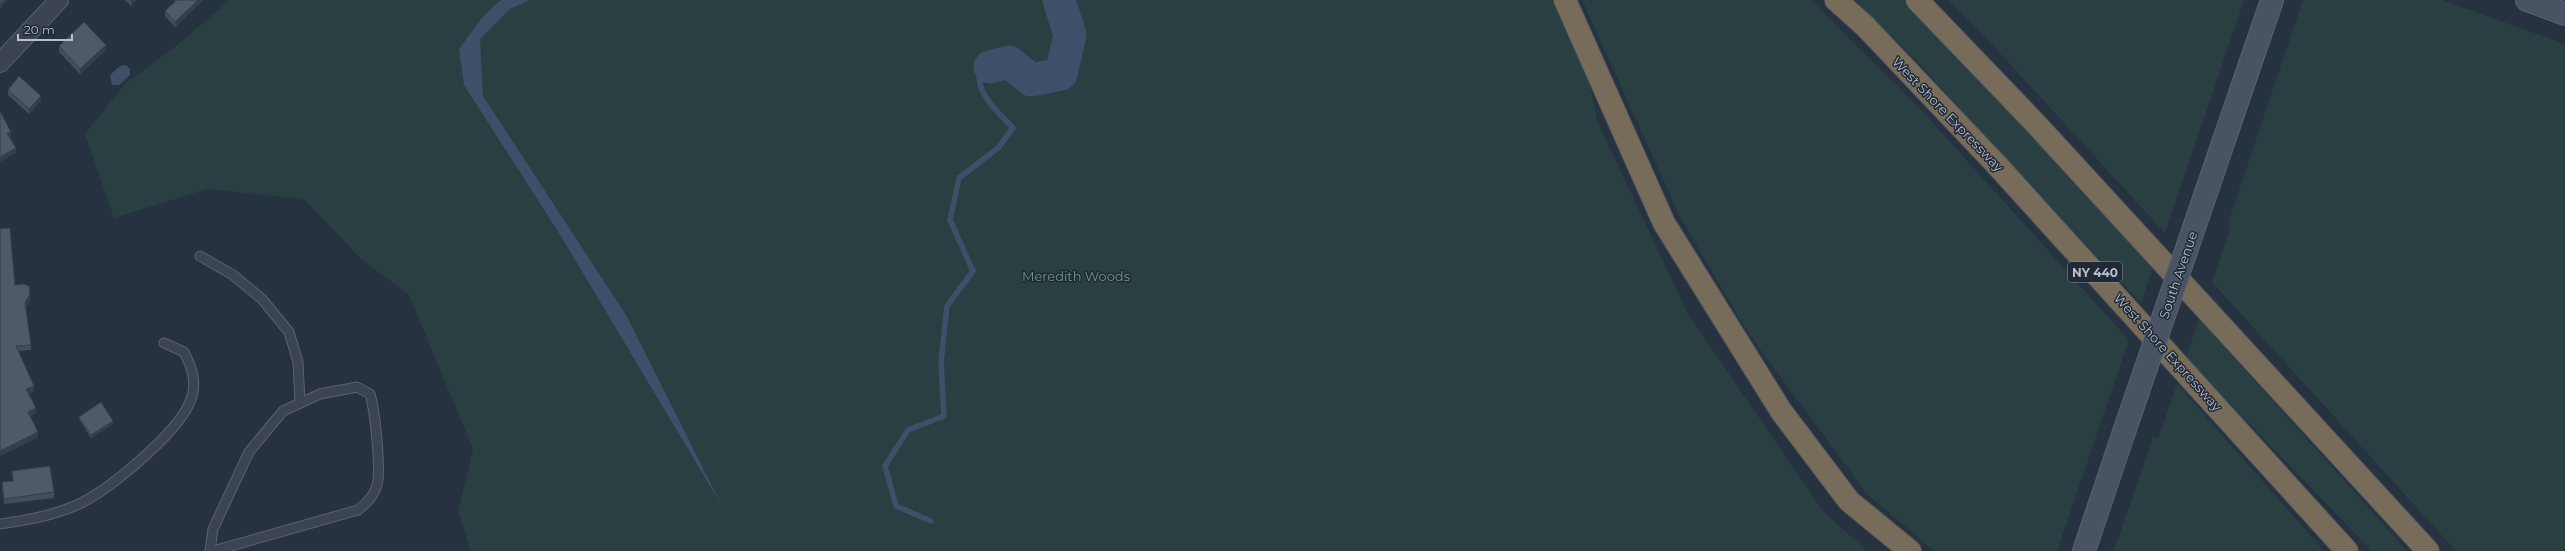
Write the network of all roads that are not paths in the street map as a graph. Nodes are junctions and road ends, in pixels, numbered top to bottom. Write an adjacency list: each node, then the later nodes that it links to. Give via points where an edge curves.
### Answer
1 (59, 0): 8 (street)
2 (1566, 0): 15 (highway, via 1664,223 1720,313 1782,411 1849,501)
3 (1836, 0): 17 (highway, West Shore Expressway / NY 440, via 1865,26 1995,163)
4 (1917, 0): 18 (highway, via 2036,124)
5 (2272, 0): 16 (street, South Avenue, bridge)
6 (2527, 0): 7 (street)
7 (2565, 14)
8 (0, 63)
9 (200, 256): 11 (lane, via 233,275 262,299 289,332 298,362)
10 (164, 343): 12 (lane, via 184,352 194,379 190,404 181,418 145,456 92,498 52,515)
11 (300, 403): 13 (lane, via 283,411 249,452 213,529); 14 (lane, via 320,394 357,387 370,394 374,407 378,481 371,499 358,510)
12 (0, 524)
13 (210, 551)
14 (213, 551)
15 (1910, 551)
16 (2084, 551)
17 (2348, 551)
18 (2428, 551)

